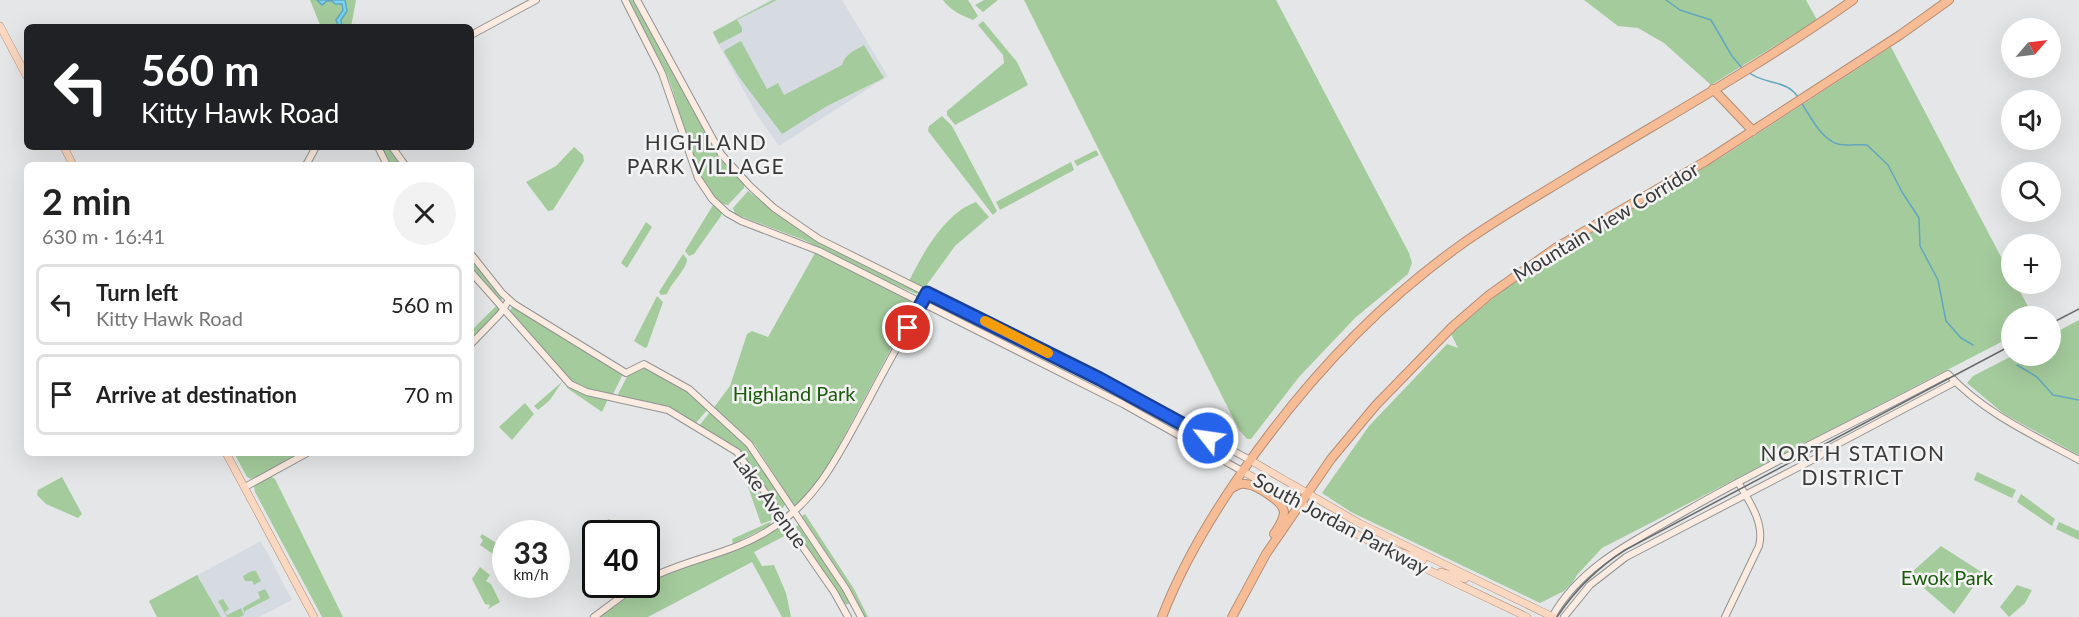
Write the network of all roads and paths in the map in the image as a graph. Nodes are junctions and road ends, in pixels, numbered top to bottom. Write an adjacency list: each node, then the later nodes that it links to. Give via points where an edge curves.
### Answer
1 (536, 0): 7 (street)
2 (625, 0): 15 (street, South Jordan Parkway, via 662,73 695,172 717,204 737,219 818,251)
3 (637, 0): 13 (street, South Jordan Parkway, via 721,154 750,186 807,232)
4 (1853, 0): 9 (highway)
5 (1949, 0): 10 (highway, Mountain View Corridor)
6 (0, 26): 8 (main road)
7 (474, 33)
8 (24, 71)
9 (1713, 89): 10 (highway); 21 (highway, via 1496,221 1419,277 1322,368)
10 (1753, 131): 26 (highway, Mountain View Corridor, via 1557,247 1489,296 1453,326 1376,405)
11 (474, 258): 14 (street)
12 (474, 275): 16 (street, Lake Avenue)
13 (927, 293): 15 (street); 21 (street, South Jordan Parkway, via 1100,379)
14 (509, 300): 16 (street); 30 (street, Lake Avenue, via 626,373 644,364 685,386 746,439)
15 (921, 303): 23 (street, South Jordan Parkway, via 1123,404); 30 (street, via 832,467)
16 (504, 308): 17 (street); 31 (street, Lake Avenue, via 574,387 668,410 734,450)
17 (474, 341)
18 (1955, 382): 22 (street, via 1986,407); 24 (street, via 1948,374); 27 (street)
19 (228, 456): 25 (main road)
20 (302, 456): 25 (street)
21 (1250, 460): 23 (highway); 26 (main road, South Jordan Parkway)
22 (2079, 460)
23 (1242, 471): 28 (highway); 29 (main road, South Jordan Parkway)
24 (1738, 482): 27 (street); 43 (street, via 1608,557 1577,584)
25 (245, 487): 36 (main road)
26 (1308, 494): 29 (highway, Mountain View Corridor); 33 (main road, South Jordan Parkway)
27 (1745, 494): 44 (street, via 1619,562 1590,585); 45 (street, via 1759,522 1760,539)
28 (1224, 497): 32 (highway, via 1236,486 1247,484 1281,504 1283,517); 40 (highway, via 1174,586)
29 (1301, 504): 32 (highway, Mountain View Corridor); 33 (main road, South Jordan Parkway, via 1380,547)
30 (795, 511): 31 (street); 39 (street, Lake Avenue)
31 (784, 520): 34 (street, via 752,539); 38 (street, Lake Avenue)
32 (1266, 554): 41 (highway, Mountain View Corridor)
33 (1431, 565): 42 (main road, South Jordan Parkway); 43 (main road, South Jordan Parkway)
34 (660, 574)
35 (620, 598): 37 (street)
36 (314, 617)
37 (594, 617)
38 (848, 617)
39 (861, 617)
40 (1162, 617)
41 (1232, 617)
42 (1527, 617)
43 (1552, 617)
44 (1564, 617)
45 (1725, 617)

